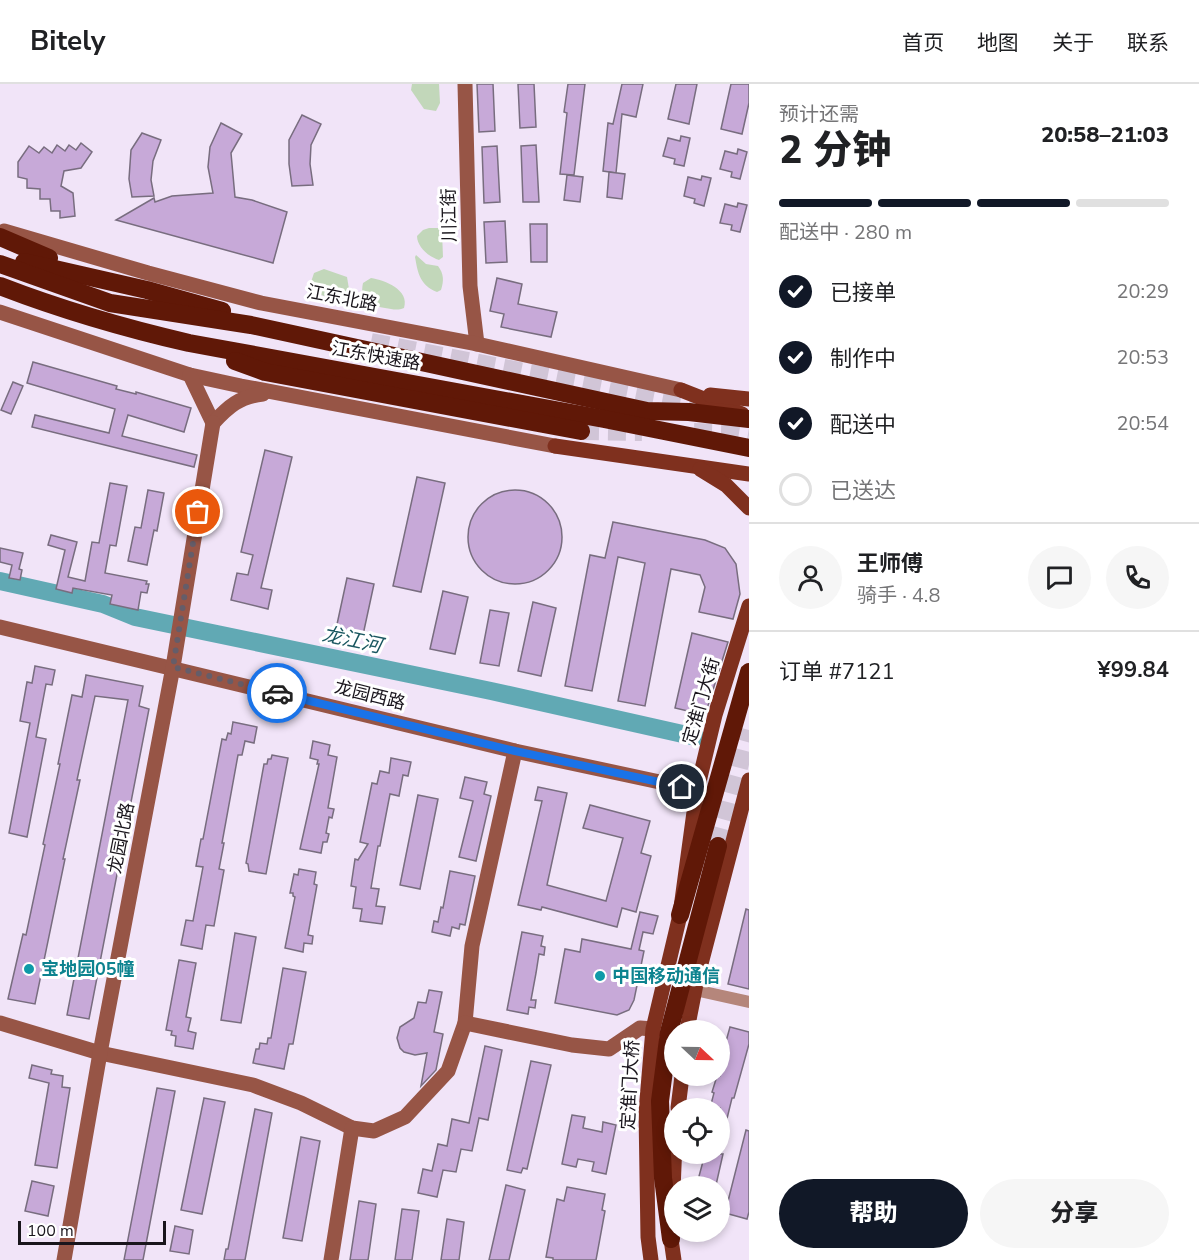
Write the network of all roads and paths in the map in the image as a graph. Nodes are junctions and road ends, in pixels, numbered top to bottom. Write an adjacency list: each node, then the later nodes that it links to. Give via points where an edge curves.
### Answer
1 (465, 84): 13 (main road, 川江街, via 470,286)
2 (0, 230): 13 (main road, 江东北路, via 261,303)
3 (0, 237): 7 (highway, via 28,251)
4 (0, 257): 7 (highway)
5 (0, 264): 18 (highway, 江东快速路, via 110,303 251,326 647,411)
6 (0, 286): 9 (highway, 江东快速路)
7 (147, 290): 11 (highway, via 231,313)
8 (0, 297): 9 (highway)
9 (54, 307): 12 (highway, 江东快速路)
10 (0, 312): 14 (main road)
11 (370, 342)
12 (189, 343): 21 (highway, via 265,372); 22 (highway, 江东快速路)
13 (477, 344): 15 (main road, 江东北路)
14 (190, 375): 16 (main road); 20 (main road)
15 (681, 390): 17 (main road); 19 (main road)
16 (280, 393): 20 (main road, via 248,396 228,406); 24 (main road, via 555,446)
17 (749, 399)
18 (689, 412): 19 (highway, 江东快速路); 22 (highway, via 695,421 693,430)
19 (749, 417)
20 (213, 423): 29 (main road, 龙园北路)
21 (581, 431)
22 (684, 436): 23 (highway, 江东快速路)
23 (749, 448)
24 (695, 466): 25 (main road); 26 (main road, via 726,485)
25 (749, 474)
26 (749, 508)
27 (749, 606): 33 (main road, 定淮门大街, via 715,715)
28 (0, 627): 29 (main road, 龙园西路)
29 (173, 667): 31 (main road, 龙园西路); 42 (main road, 龙园北路)
30 (749, 672): 35 (highway)
31 (515, 751): 33 (main road, 龙园西路); 40 (main road, via 472,946)
32 (749, 780): 36 (main road)
33 (697, 790): 35 (main road, 定淮门大街)
34 (718, 846): 44 (highway, via 669,1032 660,1101)
35 (680, 915): 41 (main road, 定淮门大桥)
36 (695, 990): 37 (street); 38 (main road)
37 (749, 1002)
38 (689, 1020)
39 (0, 1023): 42 (main road)
40 (465, 1023): 41 (main road, via 609,1049 640,1028); 43 (main road, via 448,1071 405,1117 374,1131)
41 (653, 1029): 48 (main road, 定淮门大桥, via 646,1112)
42 (100, 1053): 43 (main road, via 253,1085); 46 (main road, 龙园北路)
43 (352, 1128): 47 (main road)
44 (664, 1186)
45 (671, 1242): 49 (main road)
46 (64, 1260)
47 (331, 1260)
48 (651, 1260)
49 (674, 1260)

